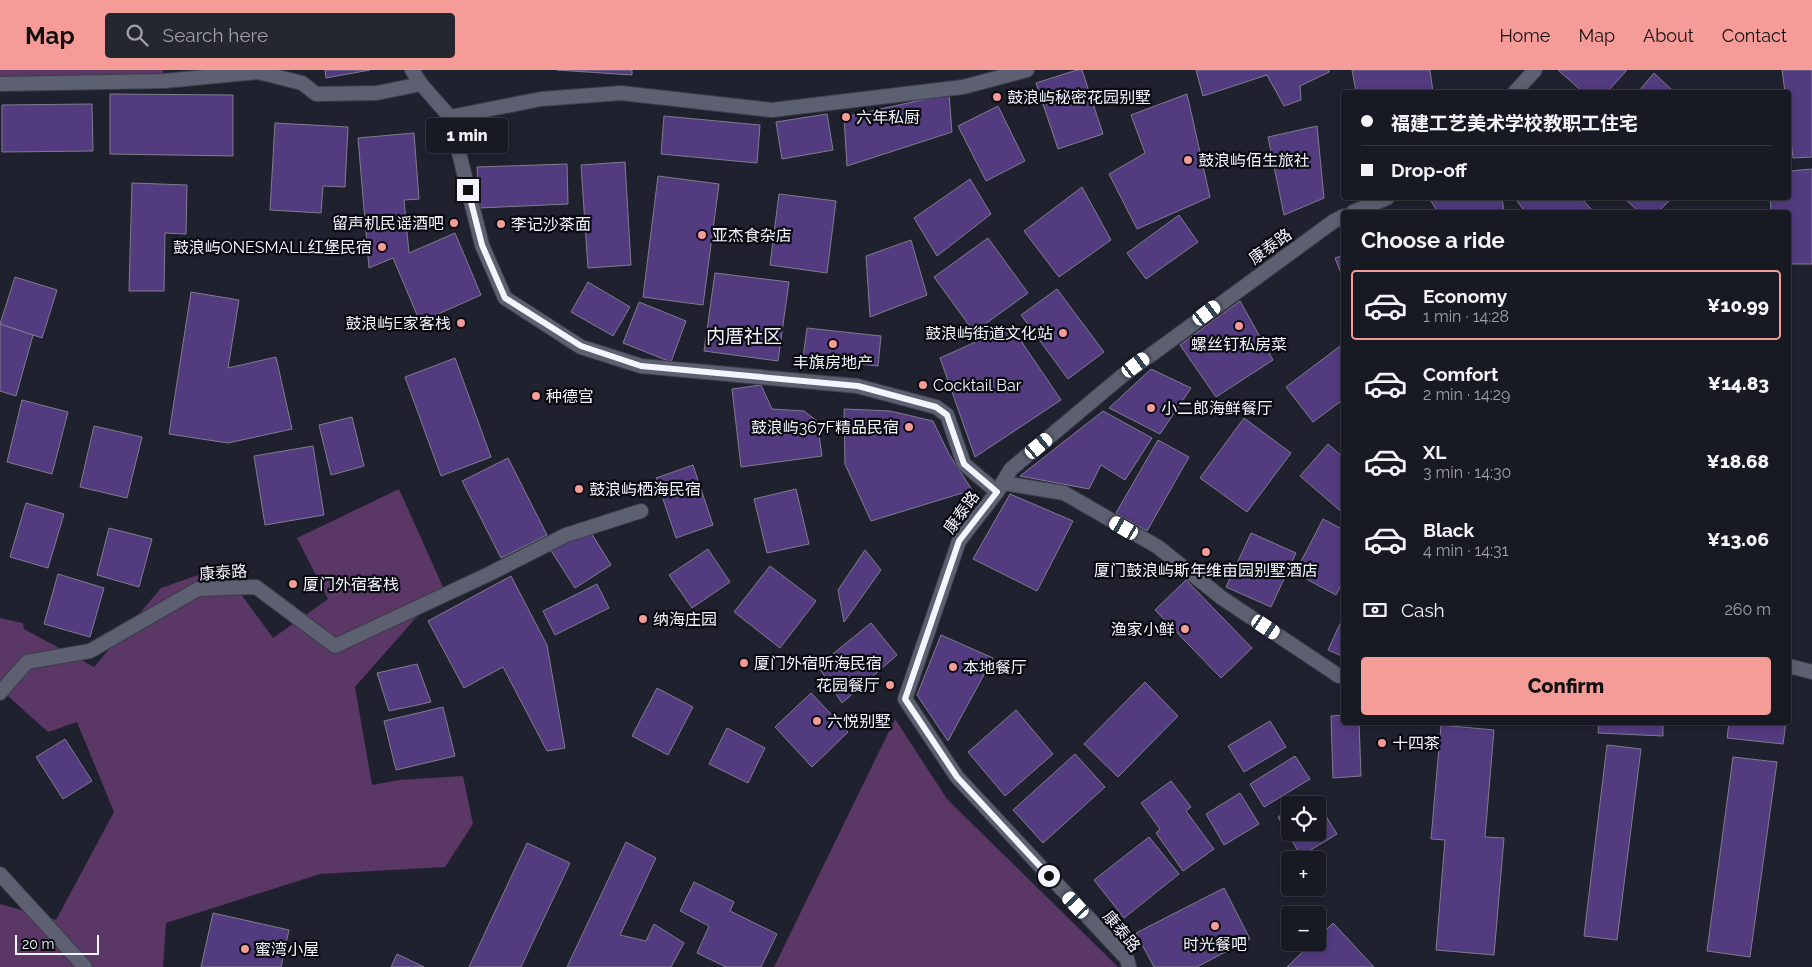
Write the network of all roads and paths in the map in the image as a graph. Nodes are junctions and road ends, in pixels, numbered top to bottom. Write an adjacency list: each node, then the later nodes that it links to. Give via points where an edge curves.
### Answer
1 (412, 70): 5 (street)
2 (1028, 70): 7 (street, via 963,87 772,110 621,93 541,99)
3 (1535, 70): 6 (street)
4 (0, 84): 5 (street, via 164,81 258,72 302,83 316,94 377,93)
5 (421, 84): 7 (street)
6 (1517, 90)
7 (450, 117): 11 (street, via 482,245 505,298 581,346 641,366 858,386 936,407 947,415 964,464)
8 (1382, 200): 9 (street)
9 (1358, 210)
10 (1341, 218): 11 (street, 康泰路, via 1122,376 1011,469)
11 (1000, 488): 15 (street, via 1064,493 1158,547 1222,598); 19 (street, 康泰路, via 959,541 905,699 957,777 1127,959)
12 (641, 511): 16 (street, 康泰路, via 566,535 335,646 256,587 198,589 90,651 27,662)
13 (1791, 667): 14 (street)
14 (1812, 672)
15 (1341, 676)
16 (0, 693)
17 (0, 874): 18 (street)
18 (85, 967)
19 (1129, 967)

